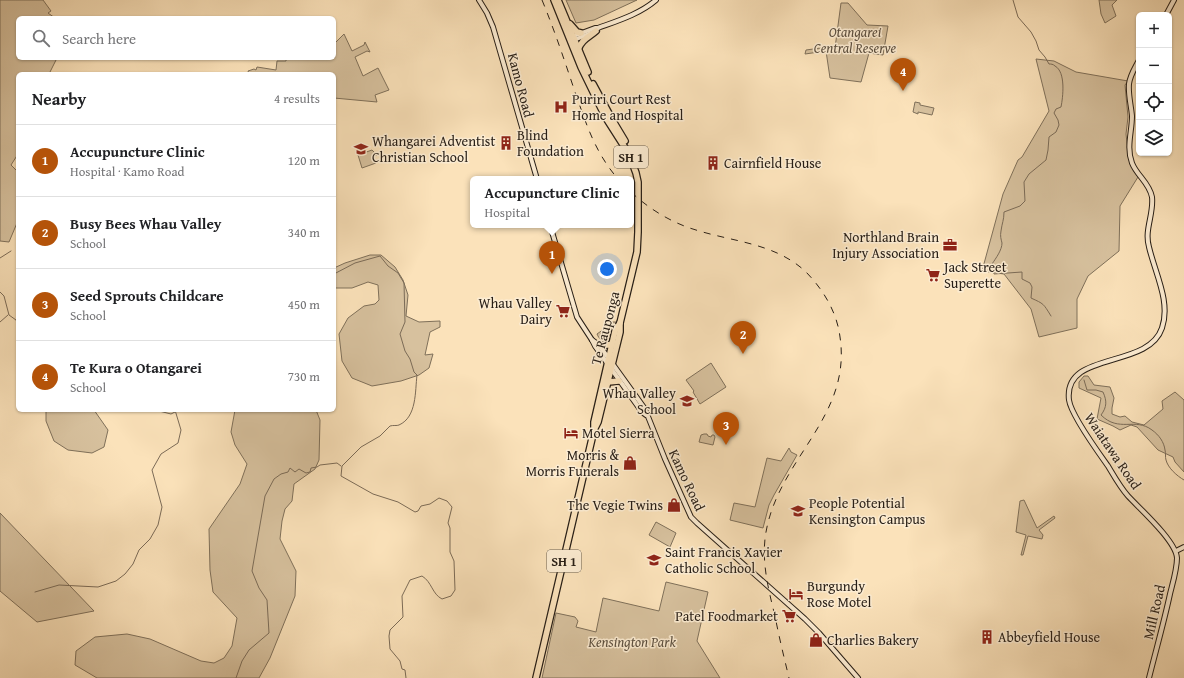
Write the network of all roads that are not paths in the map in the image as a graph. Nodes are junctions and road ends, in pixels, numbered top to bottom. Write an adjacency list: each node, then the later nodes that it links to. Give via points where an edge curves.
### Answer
1 (479, 0): 13 (main road, Kamo Road, via 493,27)
2 (554, 0): 10 (highway, Te Rauponga / SH 1)
3 (558, 0): 7 (highway, Te Rauponga / SH 1)
4 (656, 0): 8 (main road)
5 (1174, 0): 6 (main road)
6 (1168, 12)
7 (566, 19): 9 (highway); 10 (highway, Te Rauponga / SH 1)
8 (597, 30): 9 (main road, via 595,28); 10 (main road); 11 (highway, via 583,41)
9 (581, 33): 10 (main road)
10 (572, 39): 11 (highway, Te Rauponga / SH 1); 15 (highway, Te Rauponga / SH 1, via 581,67 606,118 633,163 638,182)
11 (578, 50): 15 (highway, Te Rauponga / SH 1, via 636,162 640,181)
12 (1136, 65): 26 (main road, Waiatawa Road, via 1129,84 1132,122 1129,147 1133,165 1148,186 1152,197 1147,241 1163,296 1165,314 1162,329 1145,348 1085,369 1077,376 1069,393 1070,406 1127,494)
13 (536, 176)
14 (551, 228): 17 (main road, Kamo Road, via 577,317)
15 (638, 232): 16 (highway, Te Rauponga / SH 1, via 632,273)
16 (620, 323): 18 (highway, Te Rauponga / SH 1); 20 (highway, SH 1, via 620,332)
17 (592, 340): 19 (main road, Kamo Road); 20 (main road, Kamo Road)
18 (612, 344): 19 (highway); 20 (highway, Te Rauponga / SH 1)
19 (599, 345): 20 (main road, Kamo Road)
20 (610, 364): 21 (main road, Kamo Road); 22 (highway, SH 1); 23 (main road, Kamo Road, via 645,409); 24 (highway, Te Rauponga / SH 1)
21 (619, 381): 22 (highway); 23 (main road, Kamo Road)
22 (608, 382): 24 (highway, SH 1)
23 (646, 415): 28 (main road, Kamo Road, via 691,517 805,619)
24 (594, 430): 27 (highway, SH 1)
25 (1184, 547): 26 (main road)
26 (1176, 551): 29 (main road, Mill Road, via 1173,580)
27 (536, 678)
28 (858, 678)
29 (1149, 678)

